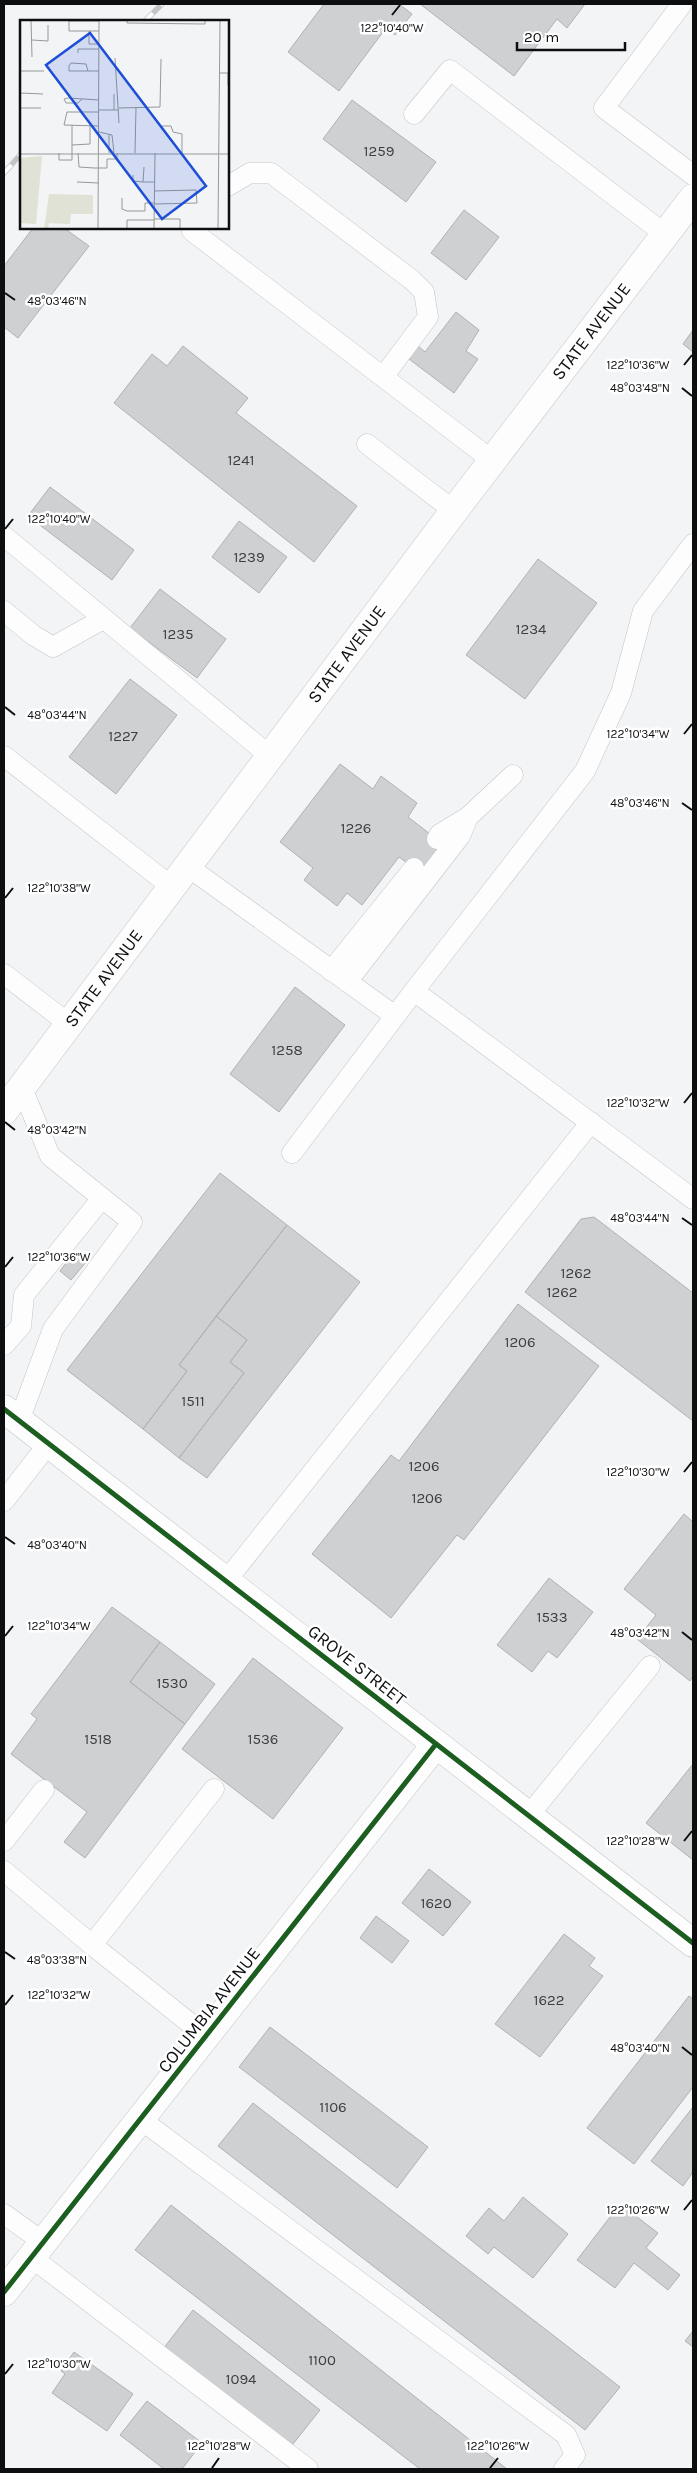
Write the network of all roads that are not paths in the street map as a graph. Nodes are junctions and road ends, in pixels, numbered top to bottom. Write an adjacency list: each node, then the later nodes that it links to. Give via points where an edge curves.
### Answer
1 (682, 4): 3 (lane, via 604,108)
2 (414, 114): 7 (lane, via 450,70)
3 (693, 175)
4 (229, 185): 8 (lane, via 250,173 271,173 424,292 428,317)
5 (693, 198): 7 (street, STATE AVENUE)
6 (193, 229): 8 (lane)
7 (666, 235): 10 (street, STATE AVENUE)
8 (383, 377): 10 (lane)
9 (367, 444): 11 (lane)
10 (493, 461): 11 (street, STATE AVENUE)
11 (454, 511): 17 (street, STATE AVENUE)
12 (4, 536): 15 (lane)
13 (693, 544): 25 (lane, via 643,611 621,693 585,771)
14 (4, 611): 15 (lane, via 33,635 53,646)
15 (103, 619): 17 (lane)
16 (4, 756): 22 (lane)
17 (270, 756): 22 (street, STATE AVENUE)
18 (513, 775): 19 (lane)
19 (468, 817): 20 (lane); 24 (lane, via 460,836)
20 (437, 839)
21 (414, 868): 24 (lane)
22 (179, 876): 24 (lane); 27 (street, STATE AVENUE)
23 (4, 974): 27 (lane)
24 (340, 976): 26 (lane)
25 (414, 990): 26 (lane); 30 (lane)
26 (395, 1016): 31 (lane)
27 (69, 1024): 28 (street, STATE AVENUE)
28 (22, 1088): 29 (street, STATE AVENUE); 32 (lane, via 50,1156)
29 (4, 1112)
30 (591, 1122): 33 (lane); 38 (lane)
31 (292, 1153)
32 (102, 1198): 34 (lane, via 24,1295 20,1326); 35 (lane, via 132,1222 53,1329)
33 (693, 1199)
34 (4, 1345)
35 (12, 1415): 36 (street, GROVE STREET)
36 (49, 1442): 37 (lane); 38 (street, GROVE STREET)
37 (4, 1501)
38 (226, 1581): 40 (street, GROVE STREET)
39 (650, 1666): 43 (lane)
40 (436, 1744): 43 (street, GROVE STREET); 48 (street, COLUMBIA AVENUE)
41 (214, 1789): 47 (lane)
42 (44, 1790): 44 (lane)
43 (528, 1815): 46 (street, GROVE STREET)
44 (4, 1841)
45 (4, 1871): 47 (lane)
46 (693, 1943)
47 (92, 1945): 48 (lane)
48 (206, 2036): 49 (street, COLUMBIA AVENUE)
49 (140, 2119): 51 (street, COLUMBIA AVENUE); 54 (lane, via 566,2435 575,2455)
50 (4, 2214): 51 (lane)
51 (37, 2250): 52 (street, COLUMBIA AVENUE); 53 (lane)
52 (4, 2292)
53 (308, 2469)
54 (564, 2469)

